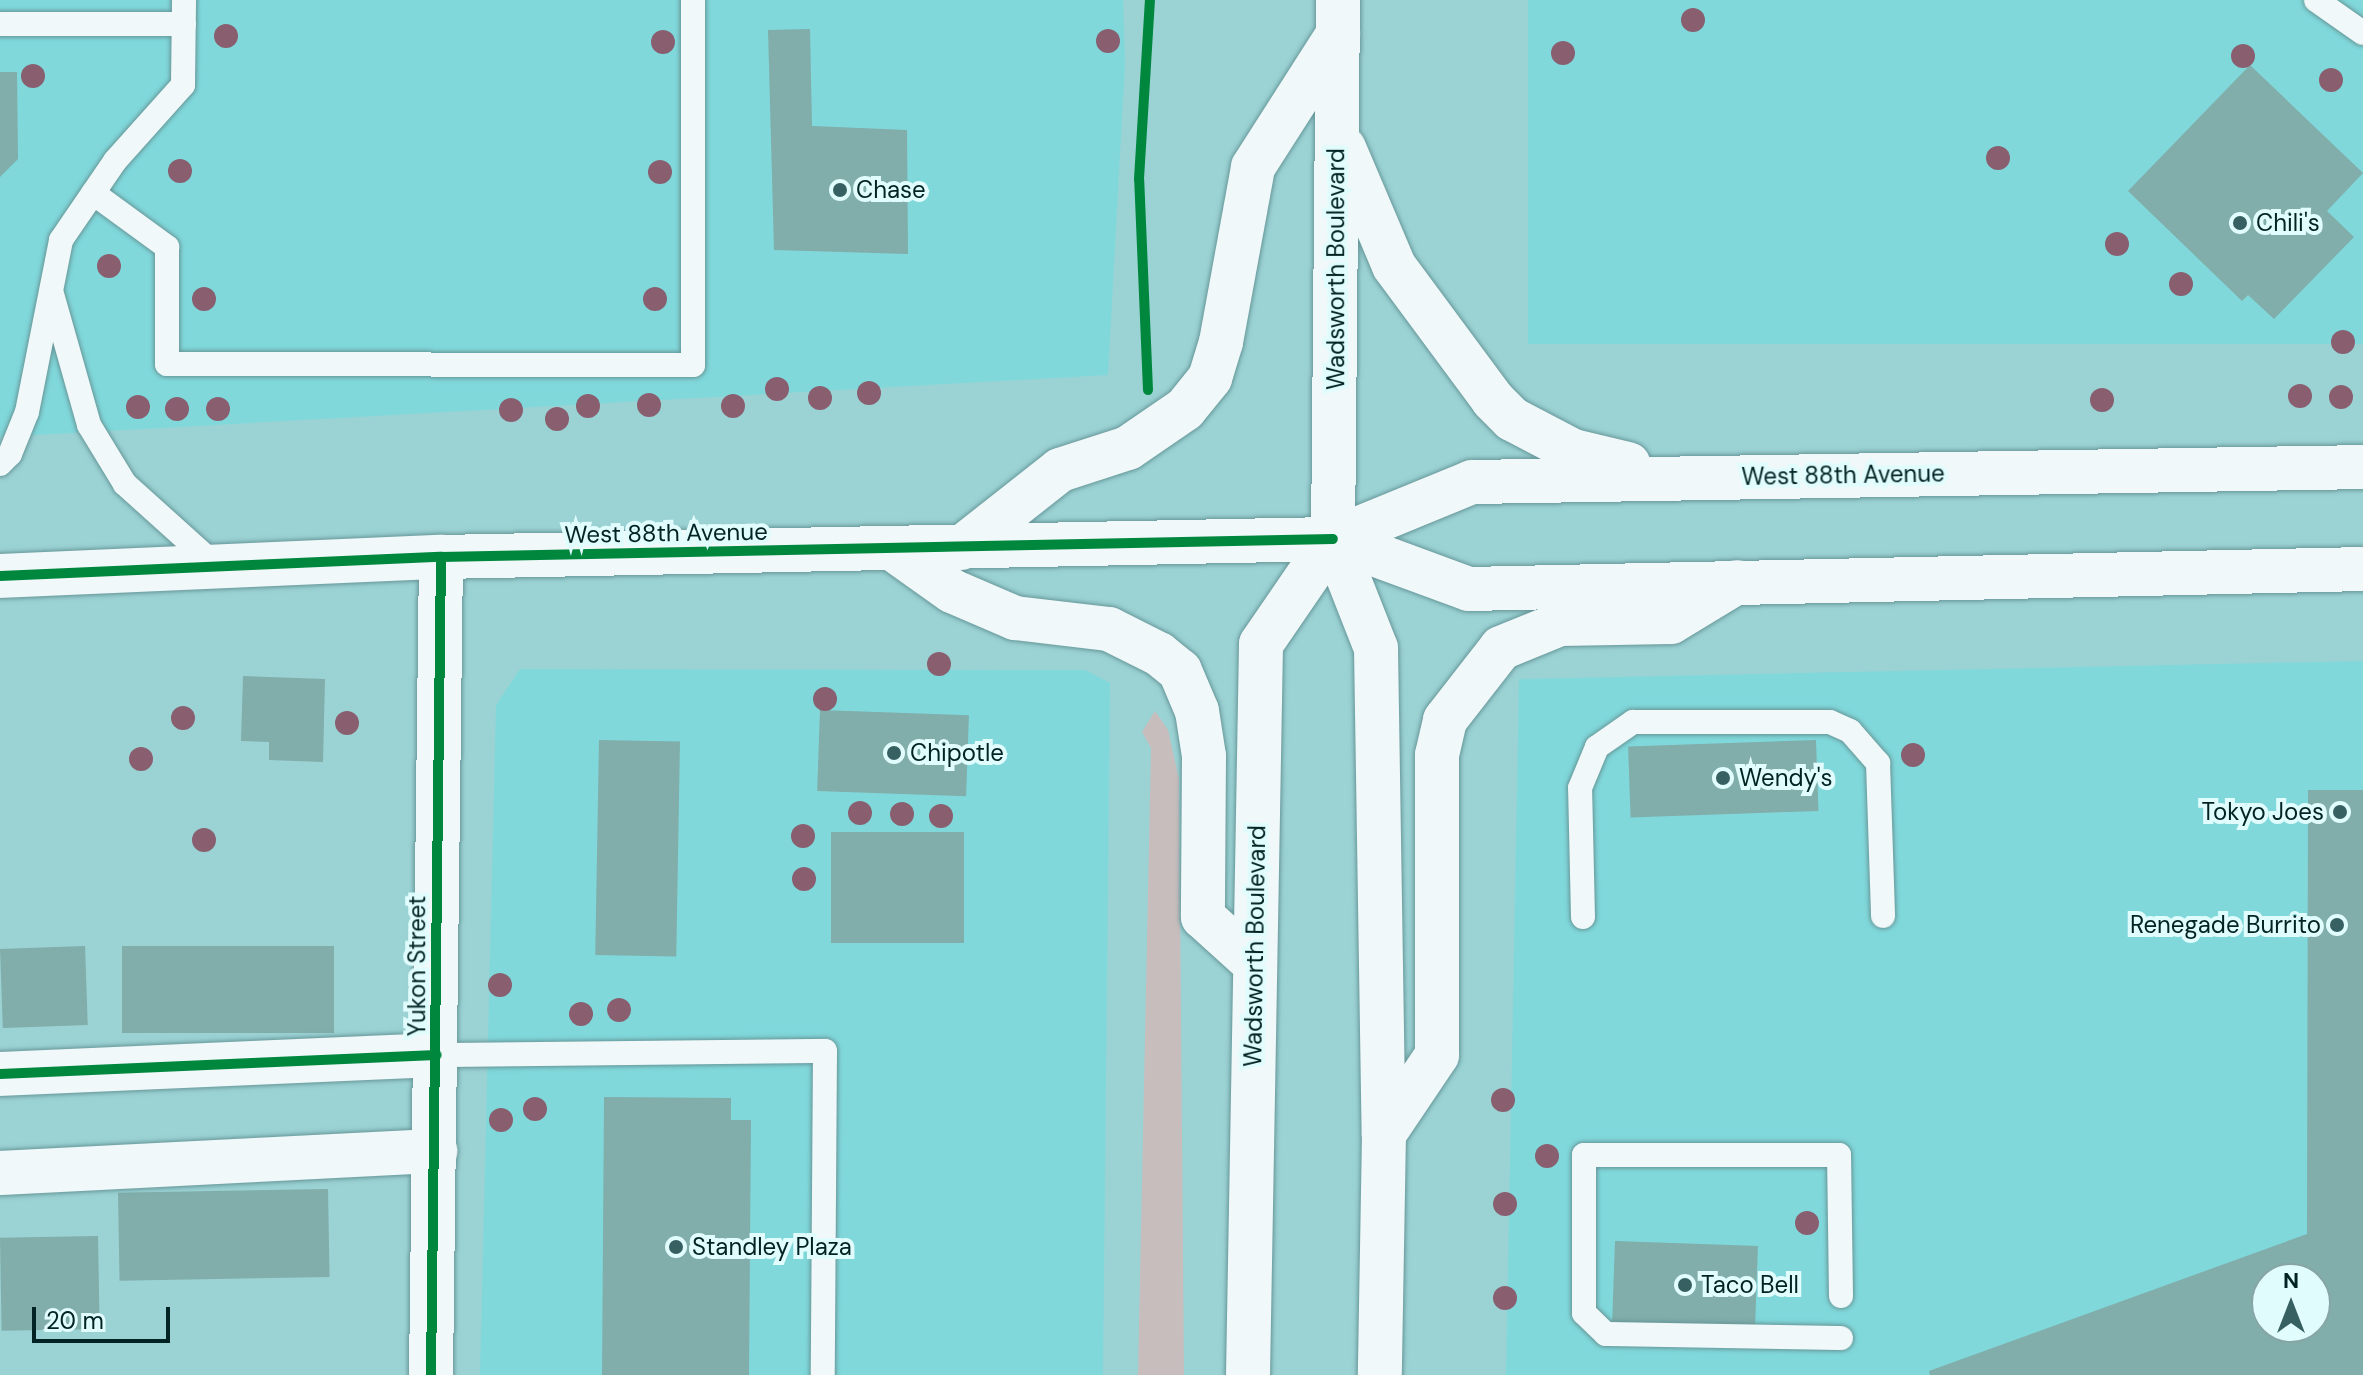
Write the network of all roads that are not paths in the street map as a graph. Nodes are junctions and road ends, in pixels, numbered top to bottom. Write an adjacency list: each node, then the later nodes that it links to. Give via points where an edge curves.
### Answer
1 (693, 0): 8 (lane, via 693,365 167,364 167,247)
2 (2316, 0): 6 (lane)
3 (184, 12): 5 (lane); 8 (lane, via 183,85)
4 (1338, 17): 7 (main road, Wadsworth Boulevard); 14 (main road, via 1253,167 1210,378 1185,409 1141,440 1060,470)
5 (0, 24)
6 (2363, 33)
7 (1337, 131): 12 (main road, via 1394,266 1512,419 1573,451); 13 (main road, Wadsworth Boulevard)
8 (93, 193): 9 (lane, via 61,240)
9 (50, 288): 10 (lane, via 27,412 10,454); 17 (lane, via 94,435 125,484)
10 (0, 464)
11 (2363, 467): 12 (main road, West 88th Avenue)
12 (1685, 478): 13 (main road, West 88th Avenue, via 1472,482)
13 (1333, 539): 14 (main road, West 88th Avenue); 20 (main road, West 88th Avenue, via 1469,589); 23 (main road, Wadsworth Boulevard, via 1261,644); 26 (main road, Wadsworth Boulevard, via 1376,648)
14 (961, 548): 15 (main road, West 88th Avenue)
15 (893, 549): 16 (main road, West 88th Avenue); 23 (main road, via 952,591 1015,618 1109,629 1180,671 1197,711 1204,756 1203,917)
16 (441, 557): 17 (main road, West 88th Avenue); 24 (main road, Yukon Street)
17 (218, 568): 19 (main road, West 88th Avenue)
18 (2363, 569): 20 (main road, West 88th Avenue)
19 (0, 576)
20 (1741, 580): 26 (main road, via 1671,622 1560,624 1501,648 1445,720 1437,755 1437,1055)
21 (1883, 916): 22 (lane, via 1878,763 1850,731 1830,722 1633,722 1597,747 1580,788)
22 (1583, 917)
23 (1255, 964): 33 (main road, Wadsworth Boulevard)
24 (437, 1055): 25 (main road); 27 (main road, Yukon Street); 32 (lane, via 825,1051)
25 (0, 1074)
26 (1384, 1134): 34 (main road, Wadsworth Boulevard)
27 (435, 1151): 28 (main road); 31 (main road, Yukon Street)
28 (0, 1173)
29 (1841, 1296): 30 (lane, via 1839,1155 1584,1155 1584,1313 1606,1334)
30 (1841, 1338)
31 (431, 1375)
32 (823, 1375)
33 (1248, 1375)
34 (1380, 1375)

